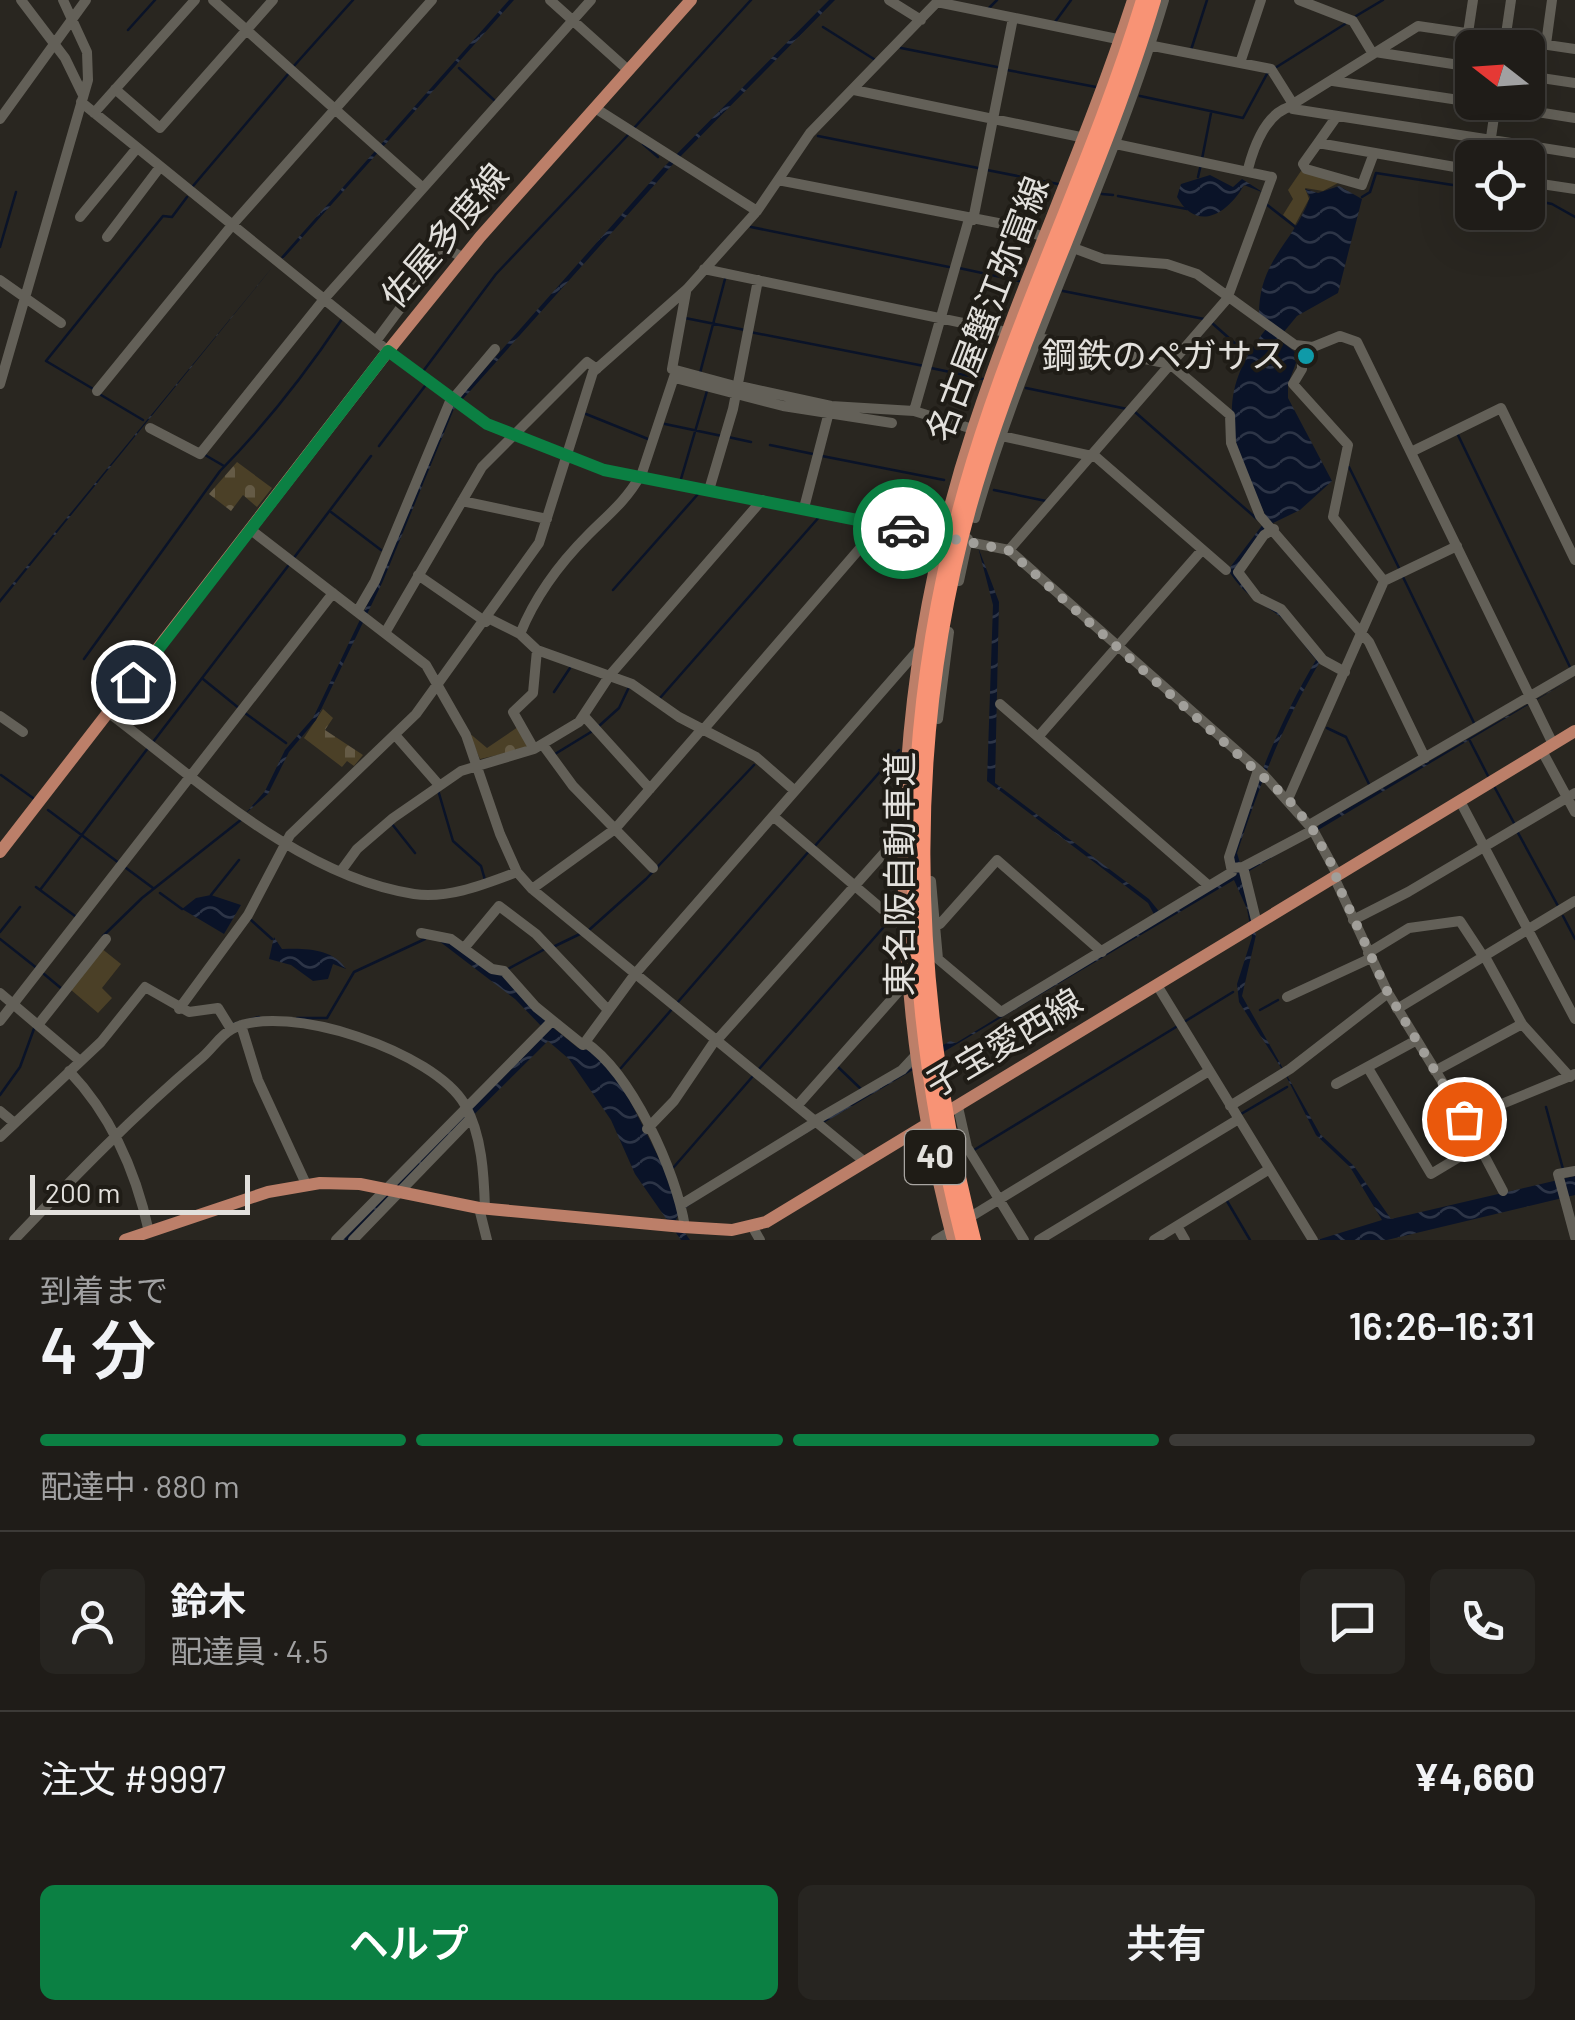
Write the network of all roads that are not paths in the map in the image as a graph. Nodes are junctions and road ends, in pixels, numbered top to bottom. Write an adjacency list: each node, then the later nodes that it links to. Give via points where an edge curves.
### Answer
1 (22, 0): 34 (street)
2 (63, 0): 24 (street)
3 (86, 0): 24 (street)
4 (195, 0): 44 (street)
5 (212, 0): 28 (street)
6 (274, 0): 28 (street)
7 (432, 0): 50 (street)
8 (550, 0): 26 (street)
9 (591, 0): 26 (street)
10 (692, 0): 40 (main road, 佐屋多度線)
11 (889, 0): 27 (street)
12 (1001, 0): 23 (street)
13 (1133, 0): 32 (main road, 名古屋蟹江弥富線 / 40)
14 (1144, 0): 252 (highway, 東名阪自動車道, via 973,462 923,688 912,839 916,971)
15 (1154, 0): 261 (highway, 東名阪自動車道, via 983,464 939,654 925,769 924,937 937,1064)
16 (1164, 0): 35 (street)
17 (1260, 0): 38 (street)
18 (1300, 0): 37 (street, via 1352,21)
19 (1473, 0): 29 (street)
20 (1511, 0): 30 (street)
21 (1552, 0): 33 (street)
22 (938, 1): 23 (street); 27 (street)
23 (988, 13): 25 (street)
24 (72, 18): 34 (street); 46 (street, via 90,63)
25 (1013, 18): 32 (street); 54 (street)
26 (573, 20): 40 (street); 71 (street)
27 (921, 20): 45 (street)
28 (246, 30): 44 (street, via 160,128); 50 (street)
29 (1468, 30)
30 (1507, 30)
31 (1455, 31): 37 (street, via 1418,26)
32 (1120, 40): 35 (street); 58 (main road, 名古屋蟹江弥富線 / 40)
33 (1546, 44): 36 (street)
34 (53, 45): 46 (street); 56 (street)
35 (1151, 46): 38 (street); 61 (street)
36 (1575, 49)
37 (1374, 53): 39 (street); 42 (street)
38 (1240, 62): 48 (street, via 1274,71)
39 (1455, 65)
40 (628, 70): 49 (main road, 佐屋多度線)
41 (1545, 79): 43 (street)
42 (1332, 81): 47 (street); 48 (street)
43 (1575, 83)
44 (115, 90): 51 (street)
45 (854, 90): 54 (street); 69 (street, via 810,132)
46 (82, 99): 51 (street); 86 (street)
47 (1455, 99)
48 (1293, 105): 53 (street); 68 (street, via 1282,108 1258,138)
49 (594, 108): 73 (street); 80 (main road, 佐屋多度線)
50 (335, 110): 71 (street); 76 (street)
51 (94, 112): 62 (street)
52 (1545, 113): 55 (street)
53 (1337, 116): 59 (street); 60 (street)
54 (994, 118): 58 (street); 75 (street)
55 (1575, 118)
56 (0, 119)
57 (1493, 120): 59 (street)
58 (1085, 138): 61 (street); 78 (main road, 名古屋蟹江弥富線 / 40)
59 (1490, 140)
60 (1318, 143): 64 (street); 64 (street, via 1304,167 1362,185)
61 (1114, 144): 68 (street); 79 (street)
62 (136, 148): 66 (street); 74 (street)
63 (1545, 148): 65 (street)
64 (1374, 153): 67 (street)
65 (1575, 153)
66 (160, 166): 76 (street); 77 (street)
67 (1455, 167)
68 (1248, 169): 85 (street, via 1272,177)
69 (778, 180): 73 (street); 75 (street)
70 (1545, 185): 72 (street)
71 (423, 188): 87 (street)
72 (1575, 189)
73 (757, 211): 81 (street)
74 (80, 218)
75 (971, 219): 78 (street); 88 (street)
76 (233, 224): 87 (street); 101 (street)
77 (106, 237)
78 (1046, 238): 79 (street); 90 (main road, 名古屋蟹江弥富線 / 40)
79 (1071, 247): 85 (street, via 1103,259 1180,268); 91 (street)
80 (464, 258): 92 (street, via 445,248); 95 (main road, 佐屋多度線)
81 (704, 269): 83 (street); 84 (street)
82 (0, 280): 86 (street)
83 (758, 280): 88 (street); 100 (street)
84 (686, 290): 97 (street); 98 (street)
85 (1228, 292): 93 (street); 96 (street)
86 (26, 294): 89 (street); 99 (street)
87 (325, 298): 92 (street); 106 (street, via 200,454)
88 (940, 318): 90 (street); 104 (street)
89 (61, 323)
90 (1007, 333): 91 (street); 107 (main road, 名古屋蟹江弥富線 / 40)
91 (1037, 338): 96 (street); 108 (street)
92 (376, 340): 95 (street)
93 (1302, 347): 110 (street, via 1349,336 1357,342); 130 (street, via 1302,369 1293,384 1348,445 1332,517)
94 (495, 349): 102 (street)
95 (388, 351): 102 (street); 121 (main road, 佐屋多度線)
96 (1170, 364): 111 (street); 120 (street, via 1230,415 1231,443)
97 (597, 370): 109 (street, via 586,362); 112 (street)
98 (676, 374): 100 (street); 113 (street)
99 (0, 384)
100 (734, 389): 103 (street); 114 (street)
101 (96, 391)
102 (454, 401): 109 (street); 132 (street)
103 (830, 410): 104 (street); 105 (street); 117 (street)
104 (914, 411): 107 (street)
105 (892, 422)
106 (150, 428)
107 (972, 430): 108 (street); 122 (main road, 名古屋蟹江弥富線 / 40)
108 (999, 435): 111 (street); 123 (street)
109 (513, 436): 112 (street); 115 (street)
110 (1411, 452): 124 (street); 127 (street, via 1501,408)
111 (1091, 454): 125 (street); 126 (street)
112 (566, 457): 113 (street); 118 (street)
113 (641, 476): 114 (street); 135 (street, via 625,503 549,580)
114 (709, 490): 116 (street)
115 (462, 500): 118 (street); 129 (street)
116 (762, 500): 117 (street); 142 (street)
117 (804, 508): 119 (street)
118 (547, 520): 133 (street, via 540,543)
119 (881, 524): 122 (street); 149 (street)
120 (1271, 526): 136 (street); 141 (street, via 1238,572 1324,660)
121 (251, 530): 131 (street); 146 (main road, 佐屋多度線)
122 (941, 537): 123 (street); 138 (main road, 名古屋蟹江弥富線 / 40)
123 (968, 540): 125 (street); 186 (street, via 934,750 928,842)
124 (1457, 546): 130 (street); 144 (street)
125 (1008, 550): 137 (street)
126 (1202, 550): 128 (street); 137 (street)
127 (1575, 560)
128 (1226, 570)
129 (418, 575): 133 (street); 134 (street)
130 (1384, 581): 136 (street)
131 (333, 593): 132 (street); 159 (street)
132 (361, 614): 134 (street)
133 (487, 620): 135 (street); 143 (street)
134 (385, 633): 143 (street)
135 (520, 634): 139 (street)
136 (1362, 636): 141 (street); 156 (street)
137 (1118, 646): 153 (street); 158 (street)
138 (920, 649): 162 (street); 170 (main road, 名古屋蟹江弥富線 / 40)
139 (538, 650): 142 (street); 154 (street, via 533,693 513,712)
140 (1575, 670): 144 (street)
141 (1345, 672): 164 (street)
142 (610, 674): 148 (street); 149 (street)
143 (439, 684): 152 (street); 157 (street)
144 (1530, 700): 155 (street); 156 (street)
145 (1000, 704): 153 (street)
146 (110, 713): 159 (street); 173 (main road, 佐屋多度線)
147 (0, 716): 151 (street)
148 (584, 716): 154 (street); 161 (street)
149 (703, 729): 161 (street); 162 (street, via 756,757)
150 (1575, 731): 155 (main road, 子宝愛西線)
151 (23, 732)
152 (396, 736): 160 (street); 171 (street)
153 (1038, 737): 180 (street)
154 (539, 747): 157 (street); 168 (street)
155 (1548, 748): 163 (street); 165 (main road, 子宝愛西線)
156 (1425, 758): 169 (street)
157 (478, 764): 160 (street); 177 (street)
158 (1261, 772): 164 (street); 175 (street, via 1229,857)
159 (193, 777): 171 (street); 204 (street)
160 (439, 785): 176 (street, via 358,848)
161 (650, 789): 168 (street)
162 (795, 791): 167 (street)
163 (1571, 795): 166 (street); 172 (street)
164 (1288, 799): 169 (street)
165 (1460, 802): 172 (street); 178 (main road, 子宝愛西線)
166 (1575, 812)
167 (773, 816): 181 (street); 196 (street)
168 (616, 828): 174 (street); 182 (street)
169 (1313, 830): 175 (street); 178 (street)
170 (901, 834): 181 (street); 187 (main road, 名古屋蟹江弥富線 / 40)
171 (285, 843): 176 (street); 205 (street, via 248,915)
172 (1484, 847): 185 (street); 189 (street)
173 (0, 852)
174 (652, 868)
175 (1240, 869): 180 (street); 188 (street)
176 (341, 871): 179 (street, via 414,894)
177 (517, 872): 179 (street); 182 (street)
178 (1337, 877): 185 (street); 188 (main road, 子宝愛西線)
179 (488, 883): 184 (street)
180 (1208, 885): 193 (street)
181 (852, 886): 187 (street); 214 (street)
182 (532, 889): 196 (street)
183 (1575, 901): 189 (street)
184 (496, 907): 192 (street); 207 (street, via 536,934)
185 (1353, 920): 194 (street)
186 (934, 925): 193 (street, via 997,860); 193 (street, via 938,959 998,1012)
187 (903, 927): 197 (main road, 名古屋蟹江弥富線 / 40)
188 (1253, 927): 198 (main road, 子宝愛西線)
189 (1528, 928): 195 (street); 202 (street)
190 (421, 934): 192 (street)
191 (106, 939): 211 (street)
192 (466, 947): 212 (street, via 505,972)
193 (1102, 952)
194 (1369, 956): 195 (street, via 1409,928 1460,920); 201 (street); 203 (street)
195 (1483, 956): 206 (street); 210 (street)
196 (635, 974): 207 (street); 214 (street)
197 (907, 982): 217 (main road, 名古屋蟹江弥富線 / 40); 225 (street)
198 (1157, 985): 221 (street); 227 (main road, 子宝愛西線)
199 (1575, 988): 202 (street)
200 (0, 993): 204 (street)
201 (1388, 993): 206 (street); 226 (street)
202 (1563, 996): 208 (street)
203 (1287, 997)
204 (14, 1004): 209 (street); 211 (street)
205 (180, 1009): 213 (street, via 201,1014 218,1008); 218 (street, via 146,987)
206 (1397, 1009): 215 (street)
207 (608, 1010): 216 (street)
208 (1575, 1019)
209 (0, 1021)
210 (1522, 1024): 222 (street); 223 (street)
211 (38, 1025): 218 (street)
212 (548, 1025): 216 (street); 229 (street)
213 (236, 1027): 229 (street, via 254,1020 316,1024 400,1054 449,1085); 237 (street); 242 (street)
214 (716, 1040): 225 (street); 235 (street)
215 (1415, 1041): 219 (street); 222 (street)
216 (585, 1042): 235 (street, via 618,1071)
217 (916, 1056): 233 (street); 234 (main road, 名古屋蟹江弥富線 / 40)
218 (80, 1061): 220 (street)
219 (1368, 1068): 224 (street); 238 (street, via 1431,1174)
220 (70, 1071): 232 (street); 237 (street, via 98,1100)
221 (1209, 1071): 226 (street); 245 (street)
222 (1434, 1072): 230 (street)
223 (1572, 1075): 230 (street)
224 (1336, 1084)
225 (798, 1106): 233 (street)
226 (1230, 1106): 231 (street)
227 (958, 1107): 234 (main road, 子宝愛西線); 245 (street, via 967,1147)
228 (0, 1110): 232 (street)
229 (468, 1112): 243 (street); 247 (street, via 480,1152)
230 (1464, 1119): 238 (street)
231 (1238, 1120): 240 (street); 263 (street)
232 (12, 1121): 236 (street)
233 (819, 1123): 239 (street); 246 (street)
234 (928, 1124): 239 (main road, 子宝愛西線); 252 (main road, 名古屋蟹江弥富線 / 40)
235 (648, 1129): 246 (street)
236 (0, 1137)
237 (115, 1139): 251 (street, via 138,1181); 254 (street)
238 (1476, 1147): 244 (street)
239 (866, 1162): 248 (main road, 子宝愛西線)
240 (1268, 1170): 249 (street); 266 (street)
241 (1575, 1171): 253 (street, via 1559,1178)
242 (306, 1184): 243 (main road, 子宝愛西線); 251 (main road, 子宝愛西線)
243 (392, 1190): 247 (main road, 子宝愛西線); 256 (street); 257 (street)
244 (1502, 1191)
245 (998, 1199): 252 (street); 262 (street)
246 (682, 1207): 250 (street)
247 (482, 1208): 250 (main road, 子宝愛西線); 258 (street, via 479,1223)
248 (752, 1226): 250 (main road, 子宝愛西線); 259 (street)
249 (1176, 1226): 264 (street); 265 (street)
250 (679, 1227)
251 (148, 1232): 255 (main road, 子宝愛西線)
252 (955, 1235): 260 (street)
253 (1575, 1237)
254 (14, 1240)
255 (124, 1240)
256 (336, 1240)
257 (353, 1240)
258 (487, 1240)
259 (760, 1240)
260 (936, 1240)
261 (974, 1240)
262 (1024, 1240)
263 (1039, 1240)
264 (1154, 1240)
265 (1186, 1240)
266 (1313, 1240)

